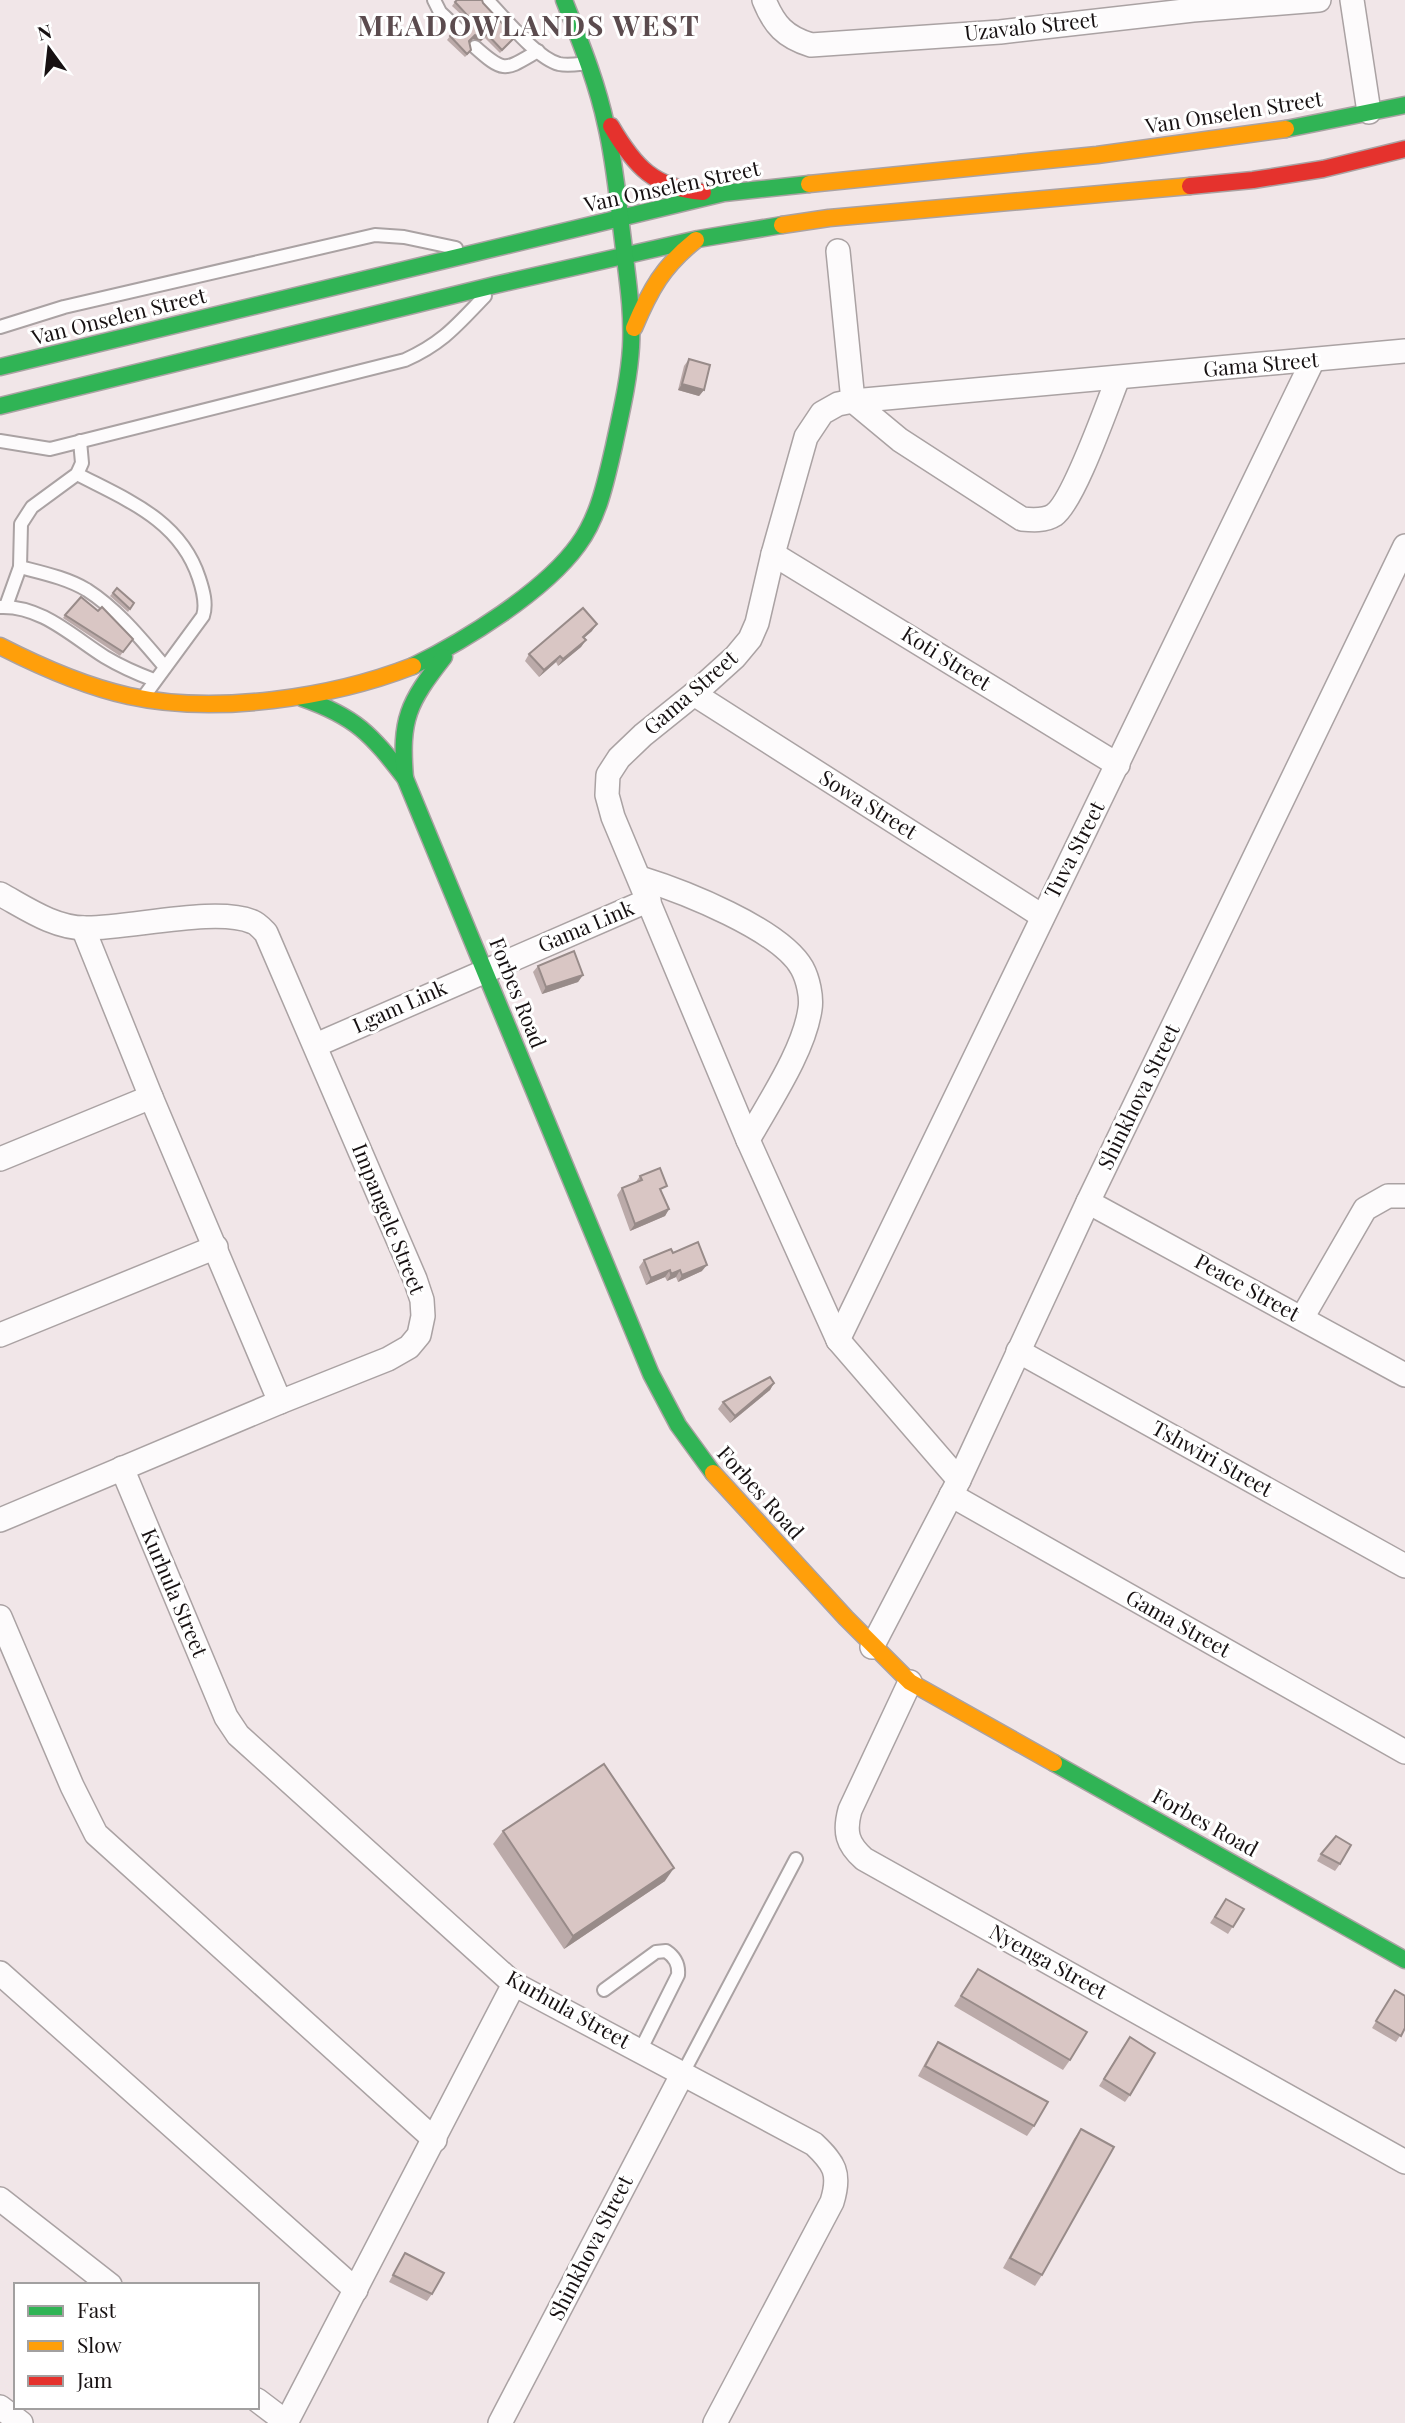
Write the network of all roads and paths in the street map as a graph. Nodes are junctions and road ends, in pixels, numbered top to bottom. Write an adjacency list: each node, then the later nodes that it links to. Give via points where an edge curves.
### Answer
1 (434, 0): 8 (lane)
2 (487, 0): 10 (lane)
3 (564, 0): 11 (main road)
4 (764, 0): 7 (street, Uzavalo Street, via 784,33 811,45 1000,32)
5 (1319, 0): 7 (street, Uzavalo Street)
6 (1352, 0): 14 (street)
7 (1192, 5)
8 (458, 29)
9 (475, 47): 10 (lane, via 502,67)
10 (538, 51): 11 (lane, via 555,63)
11 (587, 63): 13 (main road)
12 (1405, 105): 14 (main road, Van Onselen Street)
13 (603, 111): 16 (main road, via 620,143 647,176 678,189); 17 (main road)
14 (1369, 111): 16 (main road, Van Onselen Street, via 1259,134)
15 (1405, 149): 18 (main road, via 1253,180 829,218)
16 (724, 193): 17 (main road, Van Onselen Street)
17 (620, 217): 20 (main road, Van Onselen Street); 21 (main road)
18 (698, 239): 21 (main road); 24 (main road, via 664,267)
19 (838, 251): 29 (street)
20 (475, 252): 23 (lane, via 375,234 64,307); 27 (main road, Van Onselen Street)
21 (624, 254): 22 (main road); 24 (main road)
22 (495, 285): 30 (main road); 32 (lane, via 447,336 405,360)
23 (0, 327)
24 (631, 336): 39 (main road, via 614,443 586,533 542,581)
25 (1405, 351): 26 (street, Gama Street)
26 (1313, 360): 28 (street, Gama Street); 45 (street, Tuva Street)
27 (0, 367)
28 (1118, 378): 29 (street, Gama Street); 29 (street, via 1064,504 1053,516 1039,520 1008,512 900,440)
29 (853, 401): 35 (street, Gama Street, via 822,413 806,437)
30 (0, 406)
31 (0, 441): 32 (lane, via 50,449)
32 (80, 441): 33 (lane, via 82,463)
33 (77, 474): 36 (lane, via 26,515 21,524); 40 (lane, via 147,510 177,537 197,572 205,611)
34 (1405, 546): 58 (street, Shinkhova Street)
35 (774, 554): 42 (street, Gama Street, via 750,639); 45 (street, Koti Street)
36 (20, 567): 37 (lane); 40 (lane, via 86,590 128,622)
37 (3, 607): 41 (lane, via 19,607 51,620 109,659)
38 (0, 646): 43 (main road, via 85,684)
39 (450, 649): 44 (main road, via 369,684); 46 (main road, Forbes Road, via 412,699 406,715 401,743)
40 (165, 667): 41 (lane)
41 (154, 680): 43 (lane)
42 (694, 694): 47 (street, Gama Street, via 619,758 608,775 613,817); 50 (street, Sowa Street)
43 (143, 698): 44 (main road, via 204,704)
44 (302, 698): 46 (main road, Forbes Road, via 357,721)
45 (1118, 765): 50 (street, Tuva Street)
46 (405, 778): 52 (main road, Forbes Road)
47 (640, 878): 49 (street, Gama Street); 55 (street, via 744,922 790,952 803,968 811,1007 807,1023)
48 (0, 894): 51 (street, via 39,916)
49 (649, 900): 52 (street, Gama Link); 55 (street, Gama Street)
50 (1042, 916): 62 (street, Tuva Street)
51 (83, 928): 53 (street, Impangele Street, via 210,917 254,923 265,933); 54 (street)
52 (485, 970): 53 (street, Lgam Link); 71 (main road, Forbes Road, via 665,1405 704,1464)
53 (316, 1045): 65 (street, Impangele Street, via 415,1279 423,1316 419,1335 409,1347)
54 (151, 1097): 56 (street); 59 (street)
55 (748, 1140): 62 (street, Gama Street)
56 (0, 1159)
57 (1405, 1196): 60 (street, via 1388,1196 1365,1209)
58 (1088, 1202): 60 (street, Peace Street); 63 (street, Shinkhova Street)
59 (216, 1247): 61 (street); 65 (street)
60 (1302, 1318): 64 (street, Peace Street)
61 (0, 1335)
62 (838, 1340): 67 (street, Gama Street)
63 (1018, 1351): 67 (street, Shinkhova Street); 69 (street, Tshwiri Street)
64 (1405, 1375)
65 (280, 1402): 66 (street, Impangele Street)
66 (122, 1468): 68 (street, Impangele Street); 77 (street, Kurhula Street, via 226,1717 238,1735)
67 (955, 1488): 71 (street, Shinkhova Street); 73 (street, Gama Street)
68 (0, 1520)
69 (1405, 1566)
70 (0, 1617): 81 (street, via 96,1834)
71 (872, 1647): 72 (main road, Forbes Road)
72 (910, 1682): 75 (main road, Forbes Road); 82 (street, Nyenga Street, via 850,1810 846,1826 852,1848)
73 (1405, 1752)
74 (796, 1859): 80 (lane)
75 (1405, 1960)
76 (0, 1973): 85 (street)
77 (514, 1984): 79 (street, Kurhula Street); 81 (street)
78 (604, 1990): 79 (lane, via 656,1952 674,1956 678,1975)
79 (640, 2051): 80 (street, Kurhula Street)
80 (683, 2073): 90 (street, Shinkhova Street); 91 (street, Kurhula Street, via 814,2144 830,2159 836,2173 832,2202)
81 (435, 2140): 85 (street)
82 (1402, 2154)
83 (0, 2199): 84 (street)
84 (107, 2283)
85 (356, 2290): 89 (street)
86 (259, 2402): 89 (street)
87 (0, 2407): 88 (street)
88 (22, 2423)
89 (286, 2423)
90 (500, 2423)
91 (715, 2423)

